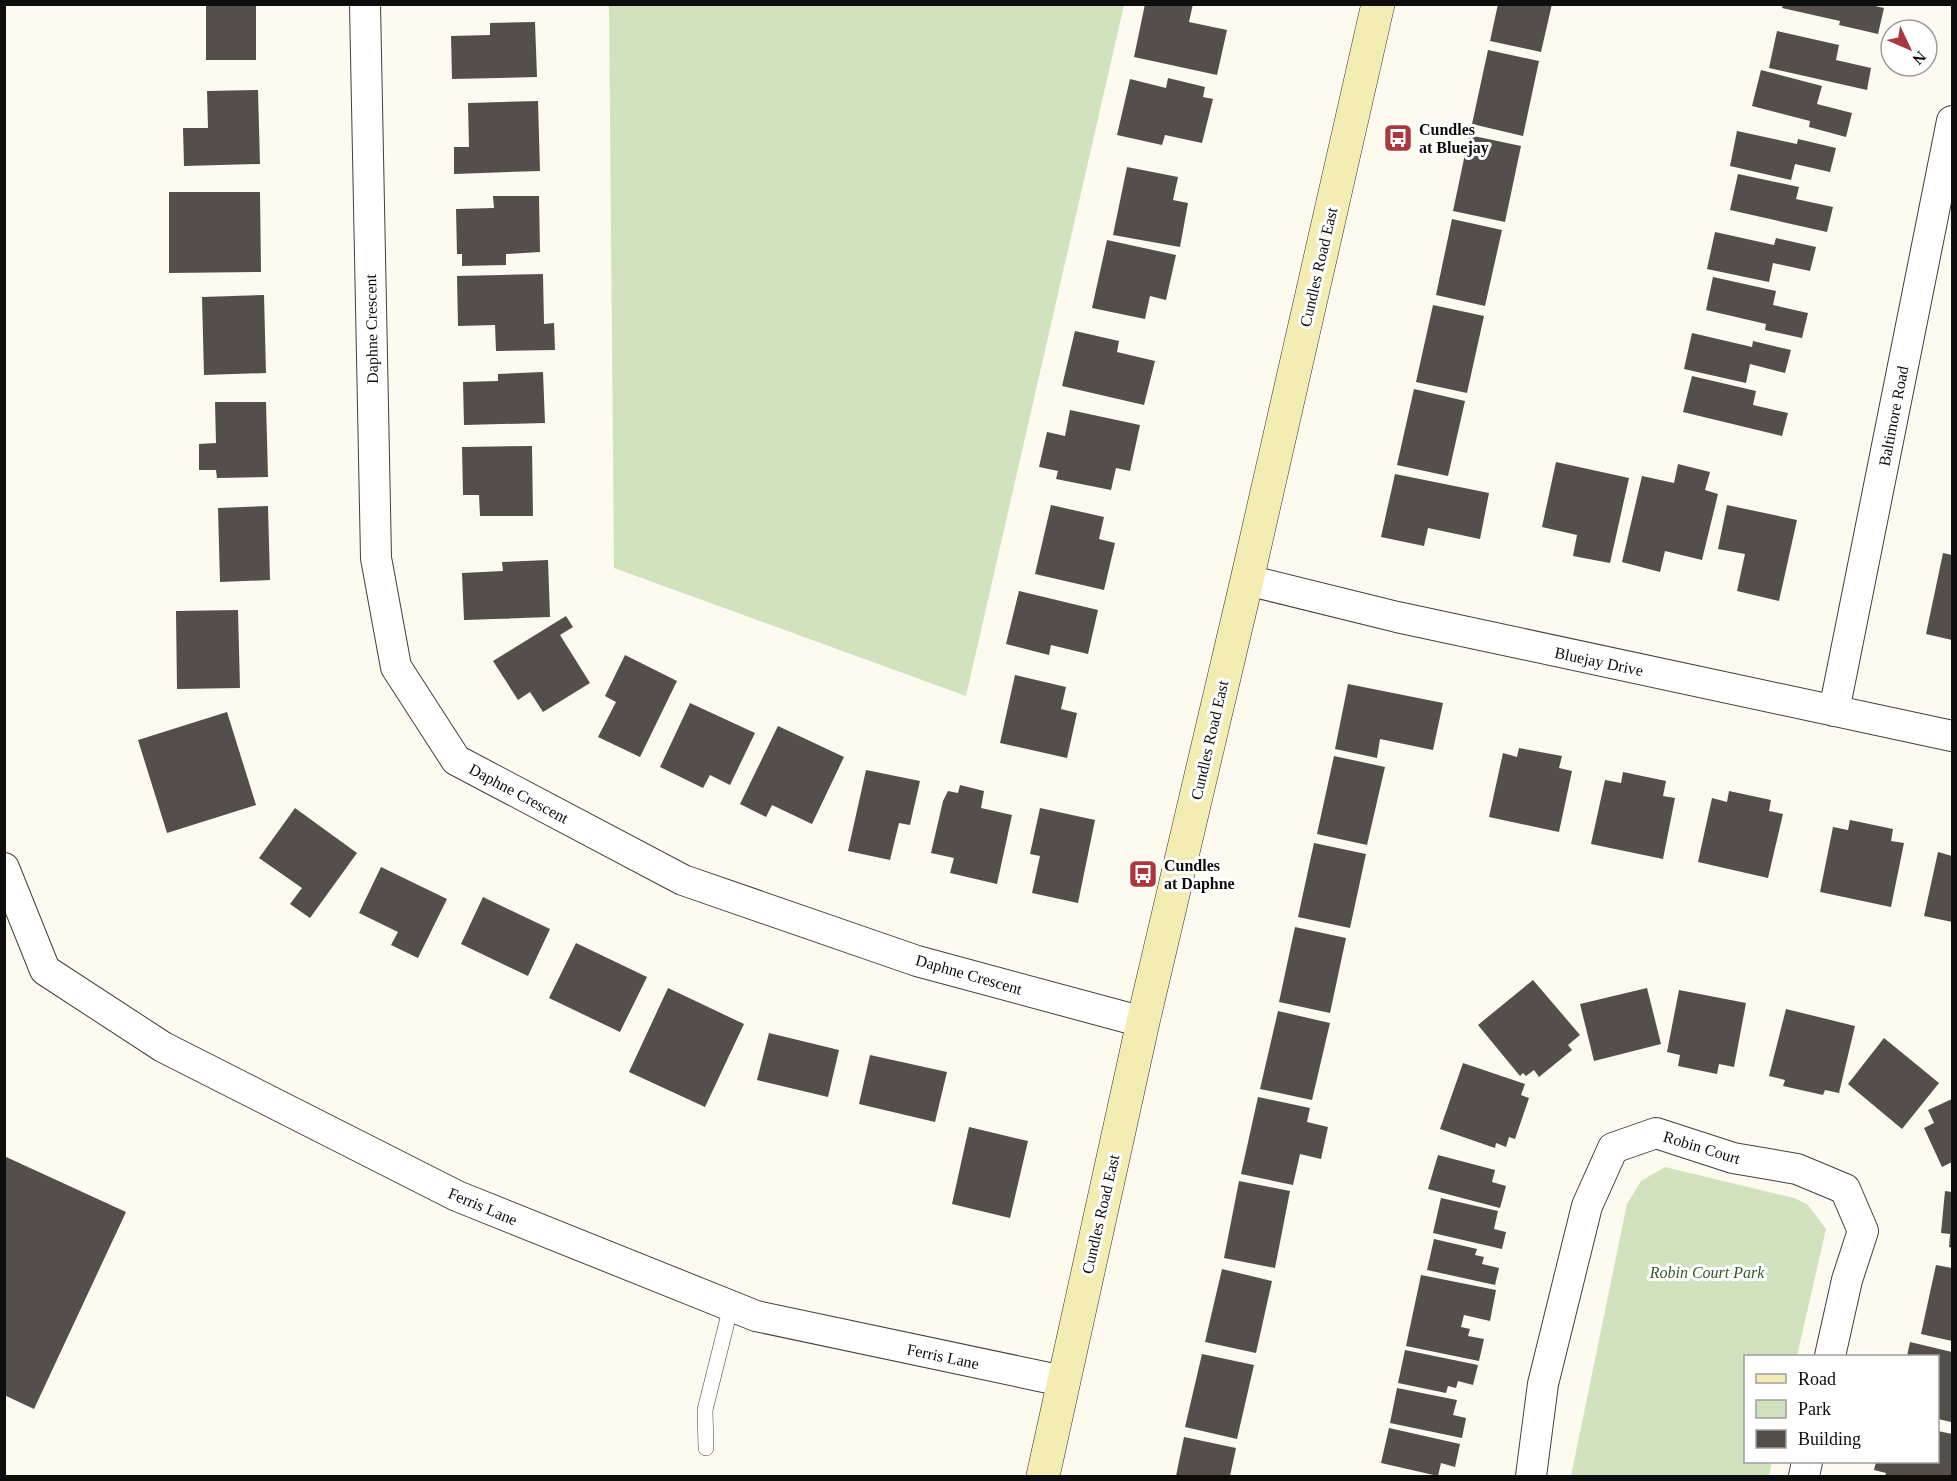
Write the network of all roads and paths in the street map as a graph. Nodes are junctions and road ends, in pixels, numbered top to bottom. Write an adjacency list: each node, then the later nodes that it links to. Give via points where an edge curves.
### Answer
1 (365, 4): 8 (street, Daphne Crescent, via 376,558 396,667 456,760 683,880 917,961)
2 (1378, 4): 4 (main road, Cundles Road East)
3 (1953, 121): 5 (street, Baltimore Road)
4 (1247, 580): 5 (street, Bluejay Drive, via 1397,617); 8 (main road, Cundles Road East)
5 (1834, 711): 6 (street, Bluejay Drive)
6 (1953, 736)
7 (4, 868): 9 (street, Ferris Lane, via 45,970 163,1047 457,1196)
8 (1143, 1022): 11 (main road, Cundles Road East)
9 (730, 1306): 11 (street, Ferris Lane, via 756,1316); 12 (lane, via 705,1410)
10 (1830, 1355): 14 (street, Robin Court, via 1863,1231 1845,1189 1797,1169 1733,1158 1656,1133 1613,1148 1587,1206 1543,1384)
11 (1063, 1381): 13 (main road, Cundles Road East)
12 (706, 1448)
13 (1043, 1476)
14 (1531, 1476)

